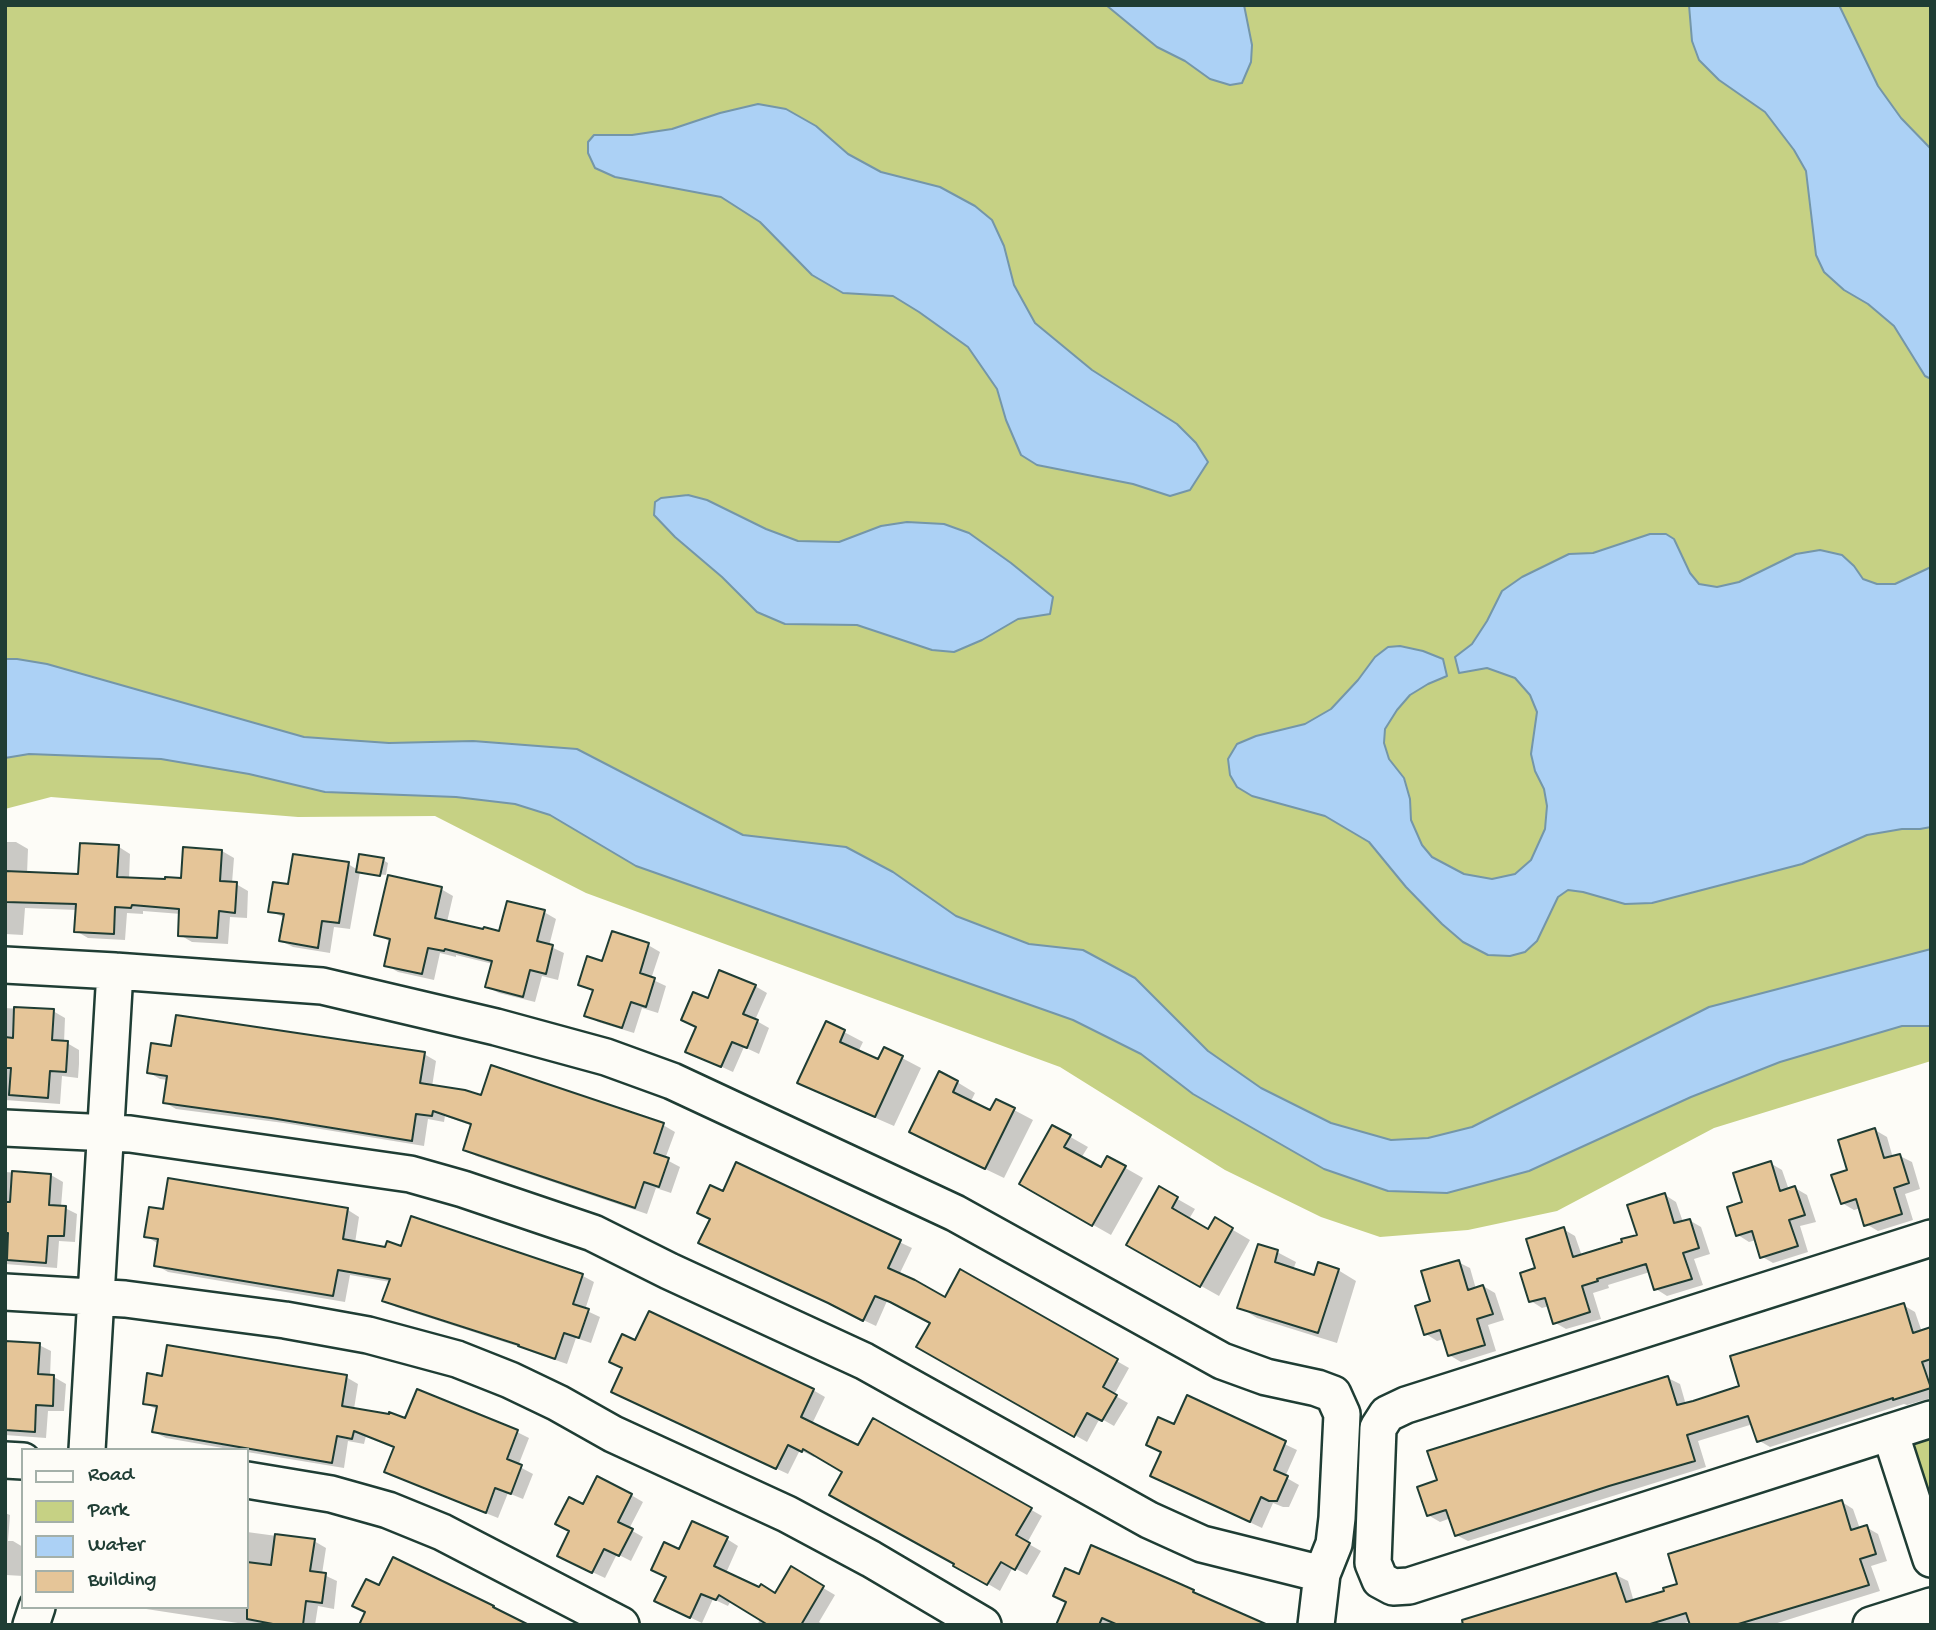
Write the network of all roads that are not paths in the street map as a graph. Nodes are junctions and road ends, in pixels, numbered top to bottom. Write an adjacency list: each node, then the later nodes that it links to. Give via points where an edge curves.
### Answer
1 (5, 965): 2 (street)
2 (115, 971): 4 (street); 13 (street, via 321,986 606,1057 672,1081 955,1213 1222,1361 1333,1394 1342,1414 1337,1518 1334,1544)
3 (5, 1128): 4 (street)
4 (106, 1133): 7 (street); 13 (street, via 410,1174 593,1233 864,1361 1149,1520 1202,1544)
5 (1931, 1238): 9 (street, via 1387,1414 1378,1428 1373,1563 1380,1580 1393,1587 1409,1586)
6 (5, 1292): 7 (street)
7 (96, 1297): 10 (street); 16 (street, via 285,1320 368,1335 457,1359 510,1380 613,1434 787,1514)
8 (1931, 1419): 9 (street)
9 (1890, 1432): 12 (street)
10 (87, 1448)
11 (248, 1480): 15 (street, via 331,1494 388,1510 442,1532)
12 (1931, 1559)
13 (1322, 1574): 17 (street)
14 (1931, 1606): 18 (street)
15 (621, 1625)
16 (983, 1625)
17 (1317, 1625)
18 (1871, 1625)

